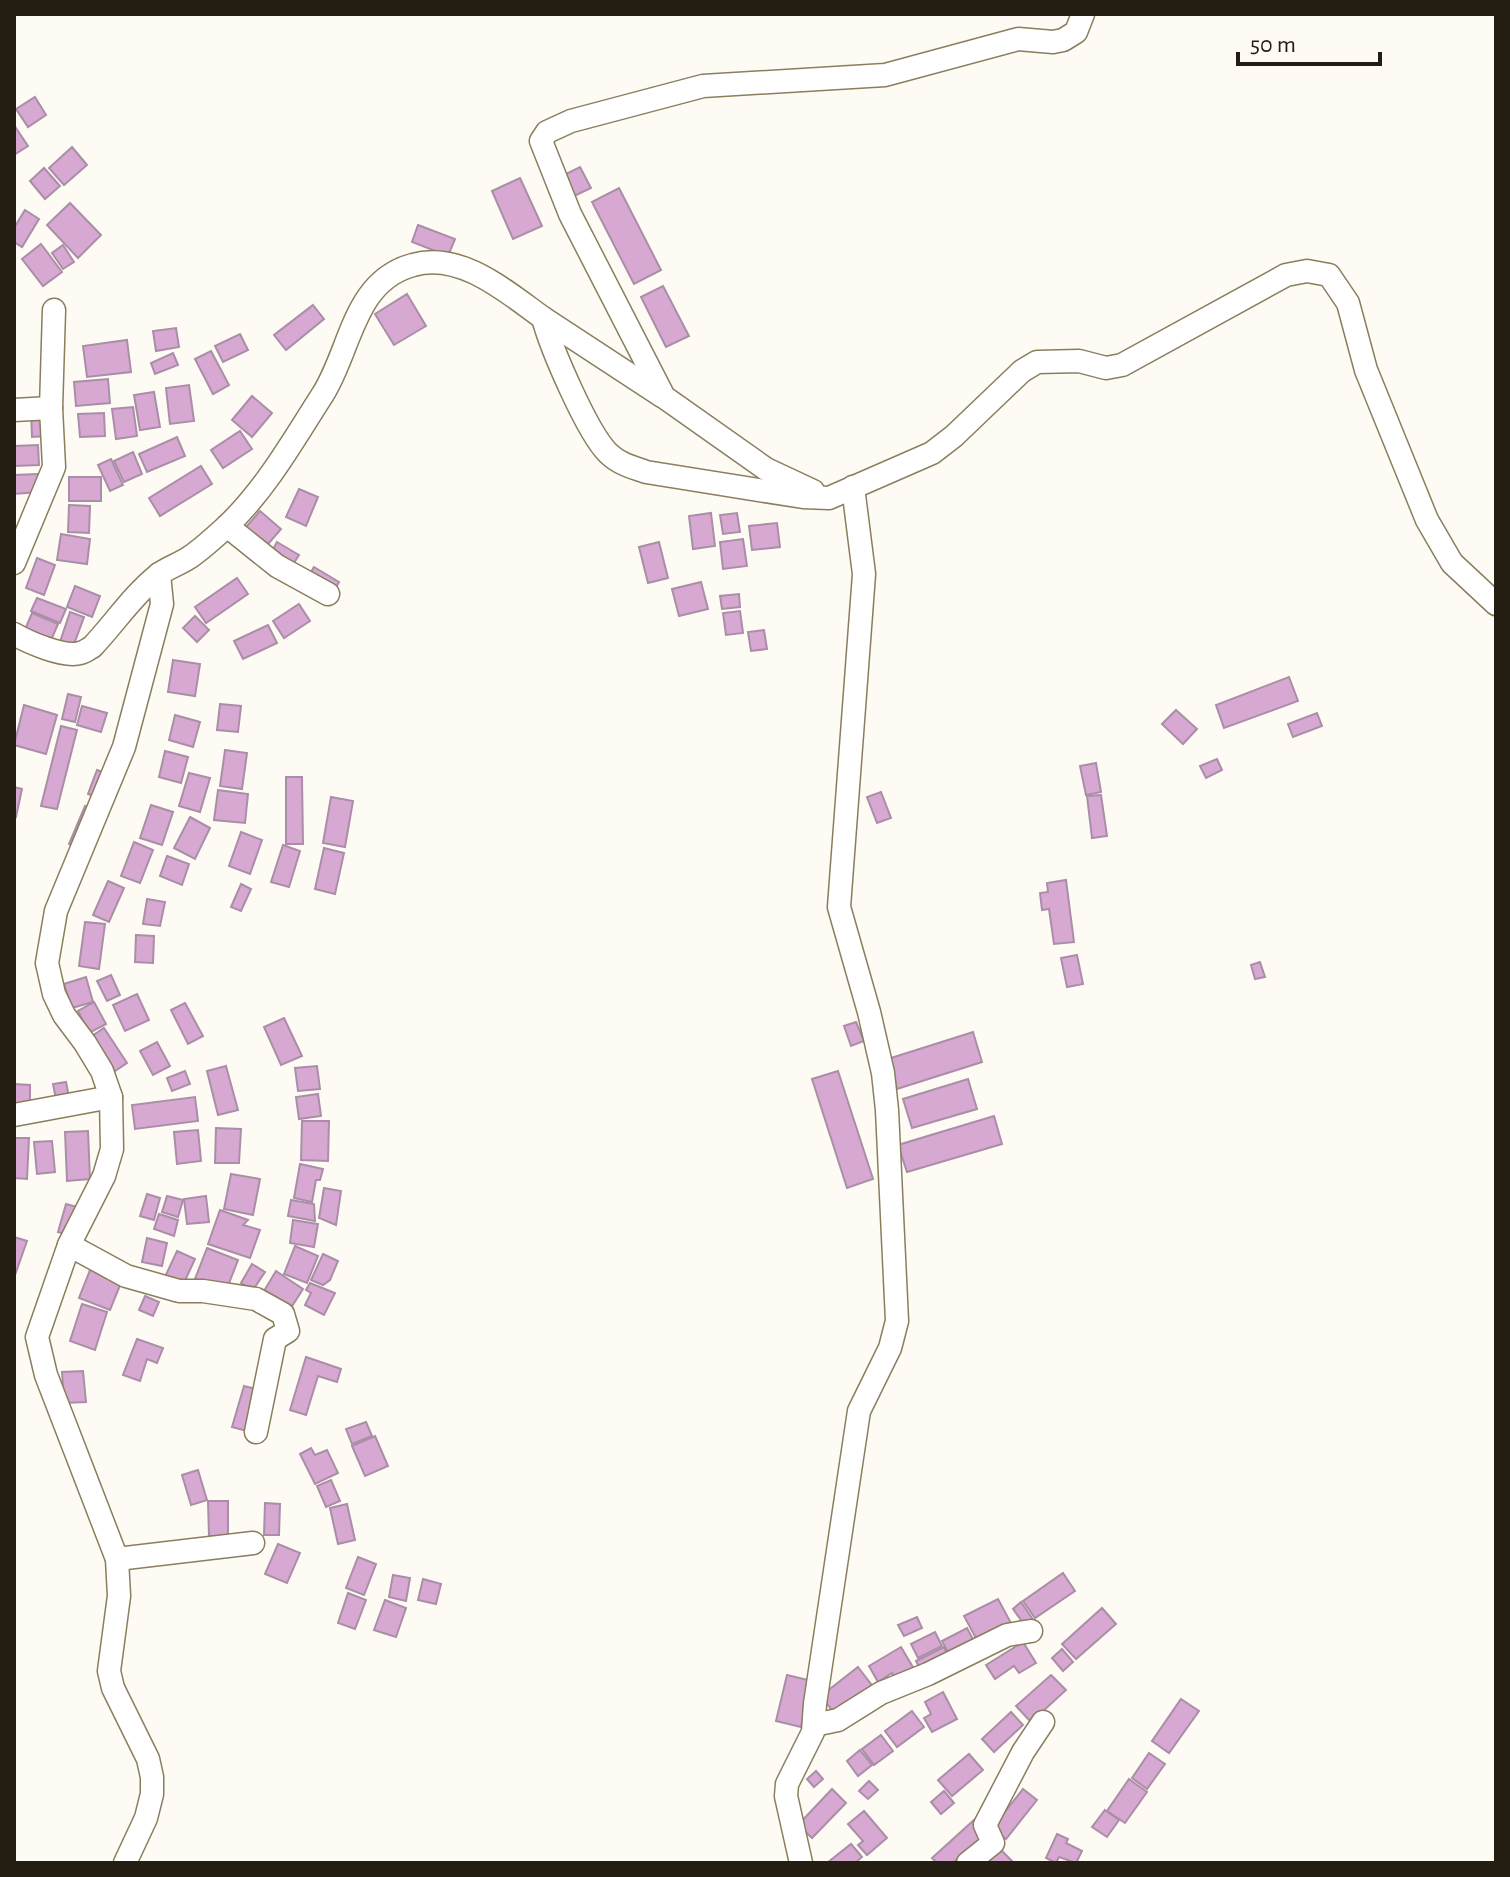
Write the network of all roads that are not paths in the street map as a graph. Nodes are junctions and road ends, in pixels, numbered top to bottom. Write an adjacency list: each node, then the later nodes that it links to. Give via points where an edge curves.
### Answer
1 (1083, 14): 4 (street, via 1076,32 1063,40 1018,39 885,75 703,86 547,132 541,141 570,214)
2 (54, 310): 5 (street)
3 (543, 318): 4 (street); 8 (street, via 591,429 623,465); 9 (street, via 488,279 444,263 413,264 386,277 365,299 335,375 291,445)
4 (664, 397): 8 (street, via 766,469)
5 (51, 408): 6 (street); 10 (street, via 54,467)
6 (14, 410)
7 (853, 487): 8 (street); 13 (street, via 932,453 1037,362 1122,365 1286,275 1329,275 1348,303 1366,370 1427,520 1452,563); 23 (street, via 864,574 839,907 883,1073 897,1321 890,1348 859,1411)
8 (829, 498)
9 (227, 526): 11 (street); 12 (street, via 277,566)
10 (14, 563)
11 (159, 574): 14 (street, via 92,647 80,653 44,647); 15 (street, via 162,604 124,747 56,911 47,963 64,1015 102,1071)
12 (328, 594)
13 (1496, 604)
14 (14, 634)
15 (111, 1097): 16 (street); 17 (street, via 112,1149)
16 (14, 1115)
17 (69, 1245): 18 (street, via 126,1276 179,1291 256,1299 283,1314 288,1331 275,1339); 20 (street, via 37,1337 46,1375)
18 (256, 1432)
19 (253, 1543): 20 (street)
20 (117, 1559): 24 (street, via 119,1596 109,1671 152,1777 146,1818)
21 (1031, 1631): 23 (street, via 1007,1635 881,1693 838,1720)
22 (1043, 1722): 26 (street, via 985,1825 993,1843)
23 (814, 1725): 25 (street, via 787,1784)
24 (125, 1863)
25 (801, 1863)
26 (968, 1863)

